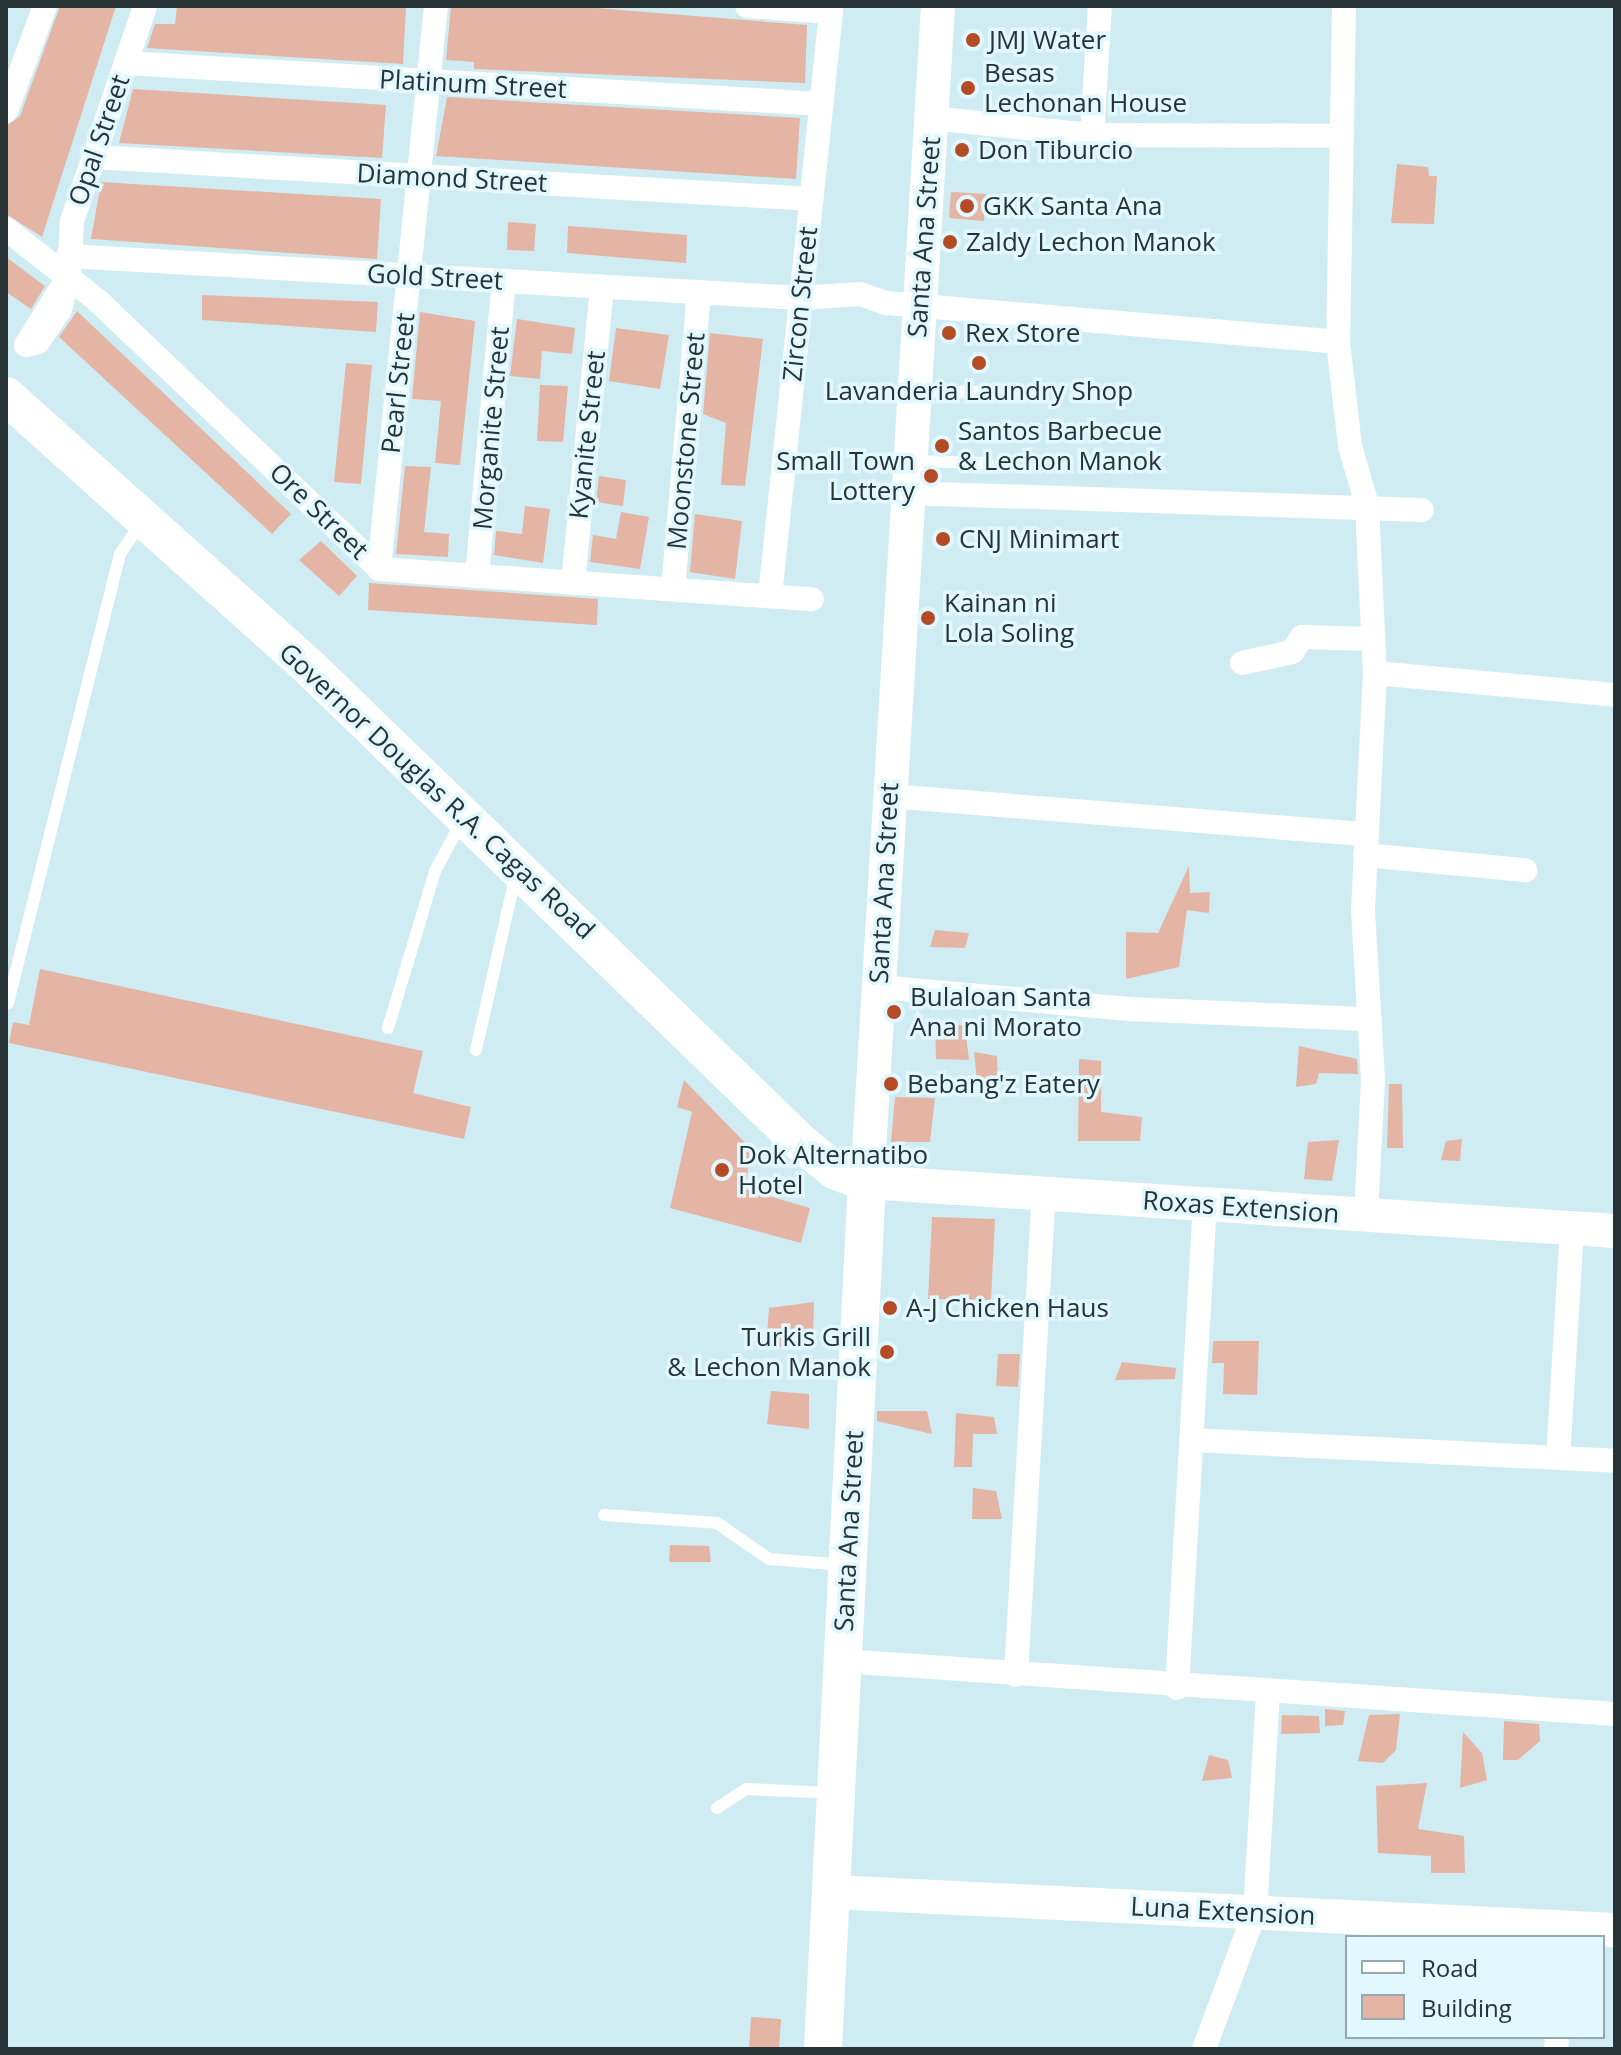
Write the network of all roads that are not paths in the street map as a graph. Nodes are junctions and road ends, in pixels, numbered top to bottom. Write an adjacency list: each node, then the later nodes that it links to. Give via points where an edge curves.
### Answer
1 (45, 6): 11 (street)
2 (145, 6): 8 (street, Opal Street)
3 (436, 6): 9 (street, Pearl Street)
4 (747, 6): 10 (street, Zircon Street, via 831,12)
5 (938, 6): 12 (main road, Santa Ana Street)
6 (1100, 6): 13 (street)
7 (1344, 6): 14 (street)
8 (125, 63): 9 (street, Platinum Street); 15 (street, Opal Street)
9 (429, 81): 10 (street, Platinum Street); 16 (street, Pearl Street)
10 (821, 104): 17 (street, Zircon Street)
11 (6, 111)
12 (932, 118): 13 (street); 25 (main road, Santa Ana Street)
13 (1092, 135): 14 (street)
14 (1341, 136): 26 (street)
15 (94, 157): 16 (street, Diamond Street); 19 (street, Opal Street)
16 (419, 176): 17 (street, Diamond Street); 20 (street, Pearl Street)
17 (811, 199): 24 (street, Zircon Street)
18 (6, 229): 19 (street, Ore Street)
19 (69, 266): 20 (street, Gold Street); 35 (street, Ore Street)
20 (409, 275): 21 (street, Gold Street); 35 (street, Pearl Street)
21 (504, 281): 22 (street, Gold Street); 36 (street, Morganite Street)
22 (602, 286): 23 (street, Gold Street); 37 (street, Kyanite Street)
23 (699, 292): 24 (street, Gold Street); 38 (street, Moonstone Street)
24 (801, 298): 25 (street, Gold Street, via 831,309); 39 (street, Zircon Street)
25 (920, 305): 26 (street, Gold Street); 27 (main road, Santa Ana Street)
26 (1338, 342): 32 (street, via 1350,446)
27 (914, 391): 28 (lane); 31 (main road, Santa Ana Street)
28 (1034, 393)
29 (6, 396): 34 (main road, Governor Douglas R.A. Cagas Road)
30 (988, 463): 31 (lane)
31 (908, 477): 32 (street); 45 (main road, Santa Ana Street)
32 (1367, 505): 33 (street); 41 (street)
33 (1422, 510)
34 (145, 520): 46 (main road, Governor Douglas R.A. Cagas Road); 51 (lane, via 120,554)
35 (379, 569): 36 (street, Ore Street)
36 (477, 576): 37 (street, Ore Street)
37 (573, 583): 38 (street, Ore Street)
38 (673, 589): 39 (street, Ore Street)
39 (770, 596): 40 (street, Ore Street)
40 (812, 599)
41 (1373, 639): 42 (street, via 1302,637 1292,652); 43 (street)
42 (1242, 663)
43 (1375, 673): 44 (street); 47 (street)
44 (1615, 695)
45 (889, 796): 47 (street); 50 (main road, Santa Ana Street)
46 (466, 816): 48 (main road, Governor Douglas R.A. Cagas Road); 53 (lane, via 435,871)
47 (1365, 845): 49 (street); 52 (street)
48 (518, 864): 54 (lane); 55 (main road, Governor Douglas R.A. Cagas Road, via 802,1144 836,1171)
49 (1525, 870)
50 (878, 987): 52 (street, via 1127,1009); 55 (main road, Santa Ana Street)
51 (8, 1003)
52 (1370, 1019): 58 (street)
53 (388, 1028)
54 (476, 1050)
55 (867, 1182): 56 (main road, Roxas Extension); 65 (main road, Santa Ana Street)
56 (1044, 1194): 57 (main road, Roxas Extension); 67 (street)
57 (1205, 1205): 58 (main road, Roxas Extension); 61 (street)
58 (1366, 1215): 59 (main road, Roxas Extension)
59 (1572, 1229): 60 (main road, Roxas Extension); 62 (street)
60 (1615, 1231)
61 (1191, 1440): 62 (street); 68 (street)
62 (1558, 1458): 63 (street)
63 (1615, 1461)
64 (604, 1515): 65 (lane, via 717,1523 769,1559)
65 (847, 1565): 66 (main road, Santa Ana Street)
66 (842, 1661): 67 (street); 71 (main road, Santa Ana Street)
67 (1016, 1675): 68 (street)
68 (1177, 1688): 69 (street)
69 (1268, 1692): 70 (street); 74 (street)
70 (1615, 1714)
71 (836, 1793): 72 (lane, via 746,1789); 73 (main road, Santa Ana Street)
72 (717, 1808)
73 (831, 1892): 74 (main road, Luna Extension); 77 (main road, Santa Ana Street)
74 (1255, 1912): 76 (main road, Luna Extension); 78 (street)
75 (1615, 1930): 76 (main road, Luna Extension)
76 (1564, 1932)
77 (823, 2049)
78 (1204, 2049)

